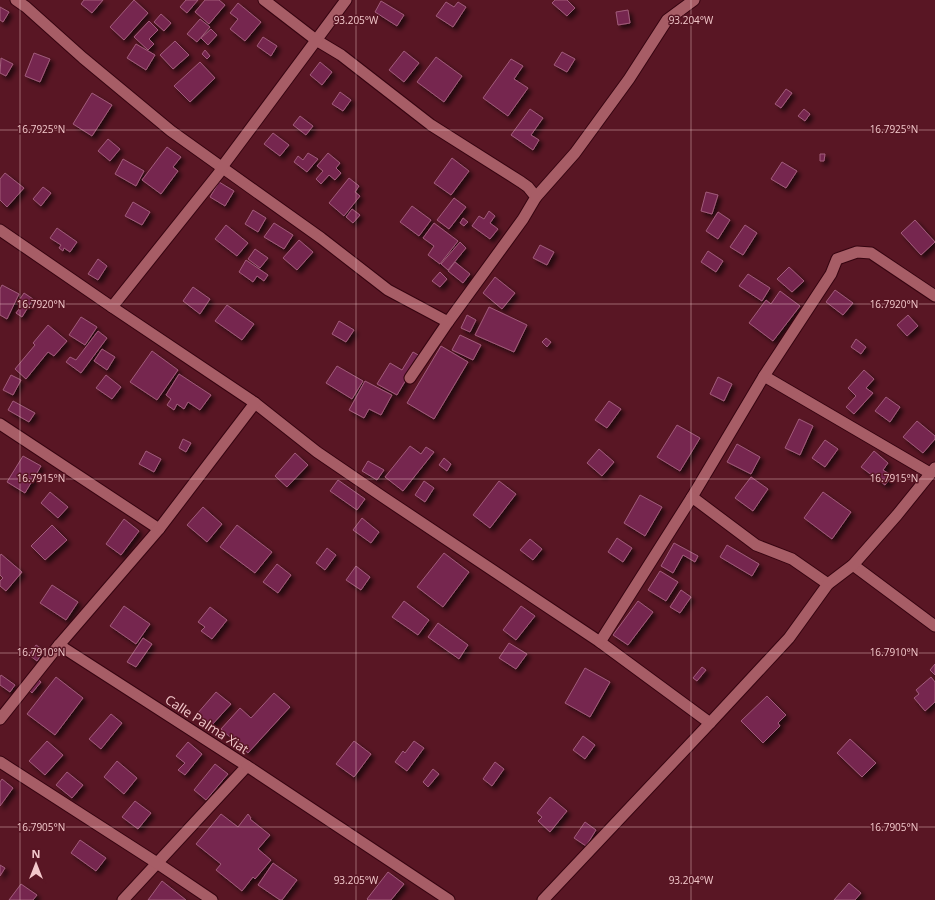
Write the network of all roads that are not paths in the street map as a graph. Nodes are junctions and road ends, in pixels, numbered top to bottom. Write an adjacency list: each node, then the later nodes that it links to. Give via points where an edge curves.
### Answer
1 (16, 0): 6 (street, via 159,121)
2 (264, 0): 5 (street)
3 (346, 0): 5 (street)
4 (694, 0): 7 (street, via 667,20 629,79 575,153)
5 (316, 40): 6 (street); 7 (street, via 341,55 431,125 522,182)
6 (222, 167): 10 (street); 11 (street, via 388,290)
7 (536, 198): 11 (street, via 523,220)
8 (0, 230): 10 (street)
9 (935, 296): 12 (street, via 871,253 857,252 837,258 831,274)
10 (112, 307): 14 (street)
11 (448, 322): 13 (street)
12 (764, 376): 16 (street); 17 (street)
13 (410, 378)
14 (255, 403): 18 (street); 22 (street, via 317,452)
15 (0, 424): 18 (street)
16 (933, 470): 19 (street)
17 (692, 497): 20 (street, via 756,544 792,559); 22 (street)
18 (159, 529): 23 (street)
19 (853, 565): 20 (street); 21 (street)
20 (828, 584): 25 (street, via 789,638)
21 (935, 626)
22 (600, 642): 25 (street)
23 (59, 645): 24 (street); 27 (street, Calle Palma Xiat)
24 (0, 719)
25 (710, 723): 32 (street)
26 (0, 762): 28 (street)
27 (247, 766): 28 (street, Calle Palma Xiat); 31 (street)
28 (157, 863): 29 (street, Calle Palma Xiat); 30 (street)
29 (123, 900)
30 (212, 900)
31 (449, 900)
32 (542, 900)

